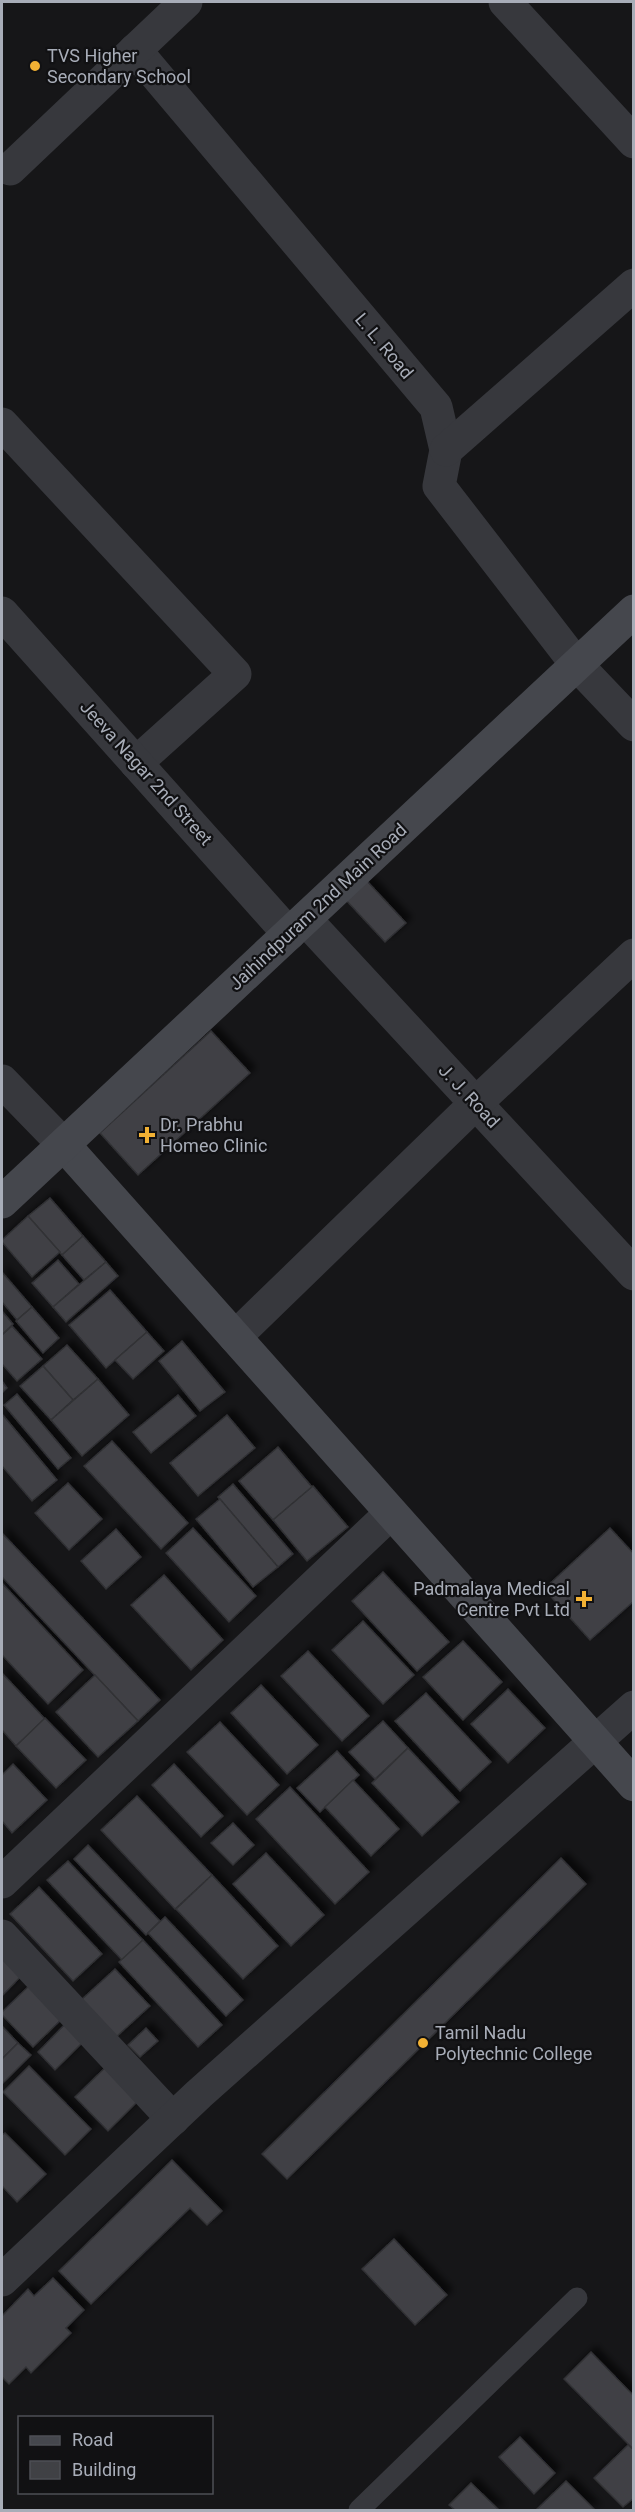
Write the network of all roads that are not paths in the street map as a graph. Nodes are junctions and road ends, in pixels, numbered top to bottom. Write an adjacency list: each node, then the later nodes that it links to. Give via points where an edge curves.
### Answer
1 (186, 2): 3 (street)
2 (506, 2): 4 (street)
3 (135, 51): 5 (street); 8 (street, L. L. Road, via 436,407)
4 (633, 142)
5 (10, 169)
6 (633, 285): 8 (street)
7 (2, 424): 13 (street, via 235,674)
8 (446, 450): 11 (street, L. L. Road, via 439,486)
9 (633, 611): 11 (street, Jaihindpuram 2nd Main Road)
10 (2, 613): 13 (street, Jeeva Nagar 2nd Street)
11 (577, 664): 12 (street, L. L. Road); 14 (street, Jaihindpuram 2nd Main Road)
12 (633, 725)
13 (136, 763): 14 (street, Jeeva Nagar 2nd Street)
14 (297, 926): 17 (street, J. J. Road); 18 (street, Jaihindpuram 2nd Main Road)
15 (633, 955): 17 (street)
16 (2, 1081): 18 (street)
17 (476, 1103): 20 (street, J. J. Road); 21 (street)
18 (64, 1145): 19 (street, Jaihindpuram 2nd Main Road); 21 (street)
19 (2, 1202)
20 (633, 1274)
21 (235, 1337): 22 (street)
22 (391, 1513): 24 (street); 26 (street)
23 (633, 1707): 24 (street)
24 (596, 1743): 25 (street); 28 (street)
25 (633, 1785)
26 (2, 1882)
27 (2, 1936): 28 (street)
28 (173, 2119): 29 (street)
29 (2, 2280)
30 (577, 2298): 31 (lane)
31 (360, 2511)

